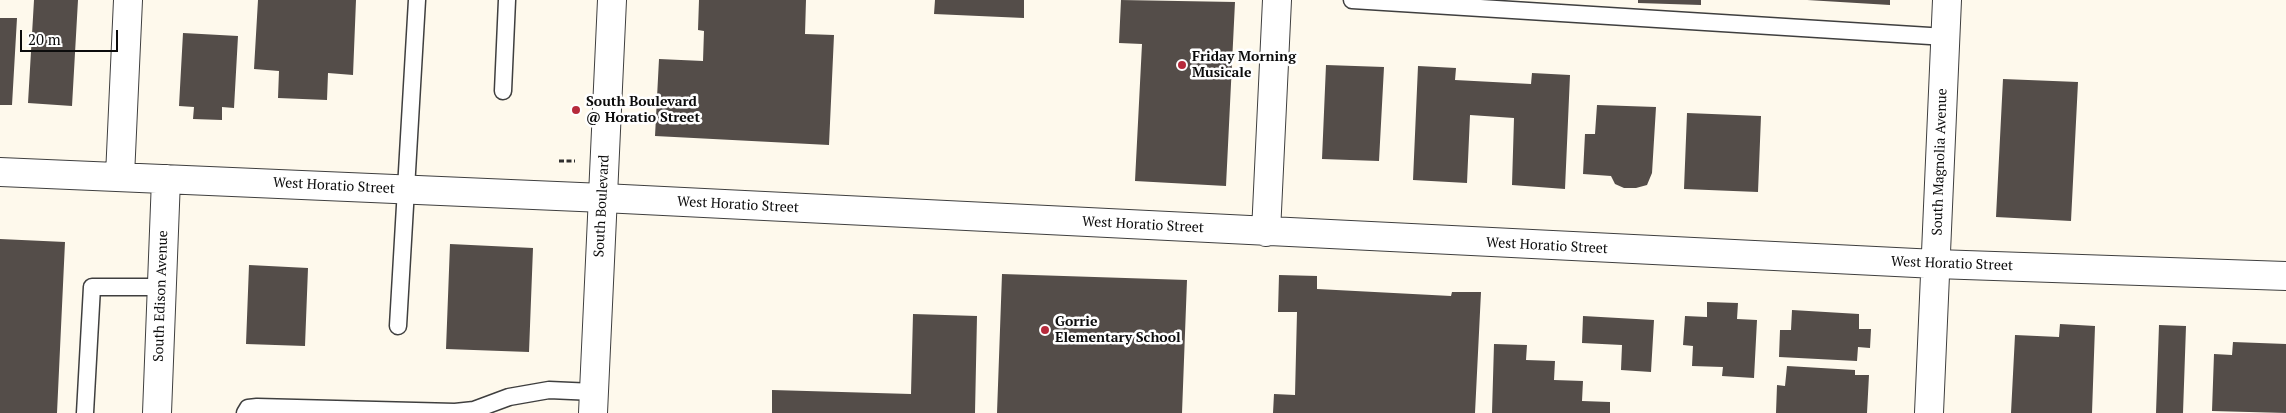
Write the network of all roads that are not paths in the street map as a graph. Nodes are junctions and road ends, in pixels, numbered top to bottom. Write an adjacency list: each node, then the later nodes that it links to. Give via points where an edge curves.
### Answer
1 (128, 0): 11 (street)
2 (417, 0): 13 (lane)
3 (506, 0): 9 (lane)
4 (612, 0): 14 (street, South Boulevard)
5 (1277, 0): 15 (street)
6 (1352, 0): 8 (lane)
7 (1947, 0): 8 (street, South Magnolia Avenue)
8 (1946, 37): 16 (street, South Magnolia Avenue)
9 (503, 91)
10 (0, 172): 11 (street, West Horatio Street)
11 (120, 176): 12 (street, West Horatio Street)
12 (166, 179): 13 (street, West Horatio Street); 18 (street, South Edison Avenue)
13 (406, 189): 14 (street, West Horatio Street); 19 (lane)
14 (603, 198): 15 (street, West Horatio Street); 20 (street, South Boulevard)
15 (1266, 232): 16 (street, West Horatio Street)
16 (1936, 264): 17 (street, West Horatio Street); 24 (street, South Magnolia Avenue)
17 (2286, 276)
18 (162, 287): 21 (lane, via 92,287); 22 (street, South Edison Avenue)
19 (398, 326)
20 (593, 403): 23 (lane, via 549,390 455,412 257,407 248,408)
21 (85, 413)
22 (157, 413)
23 (245, 413)
24 (1929, 413)

